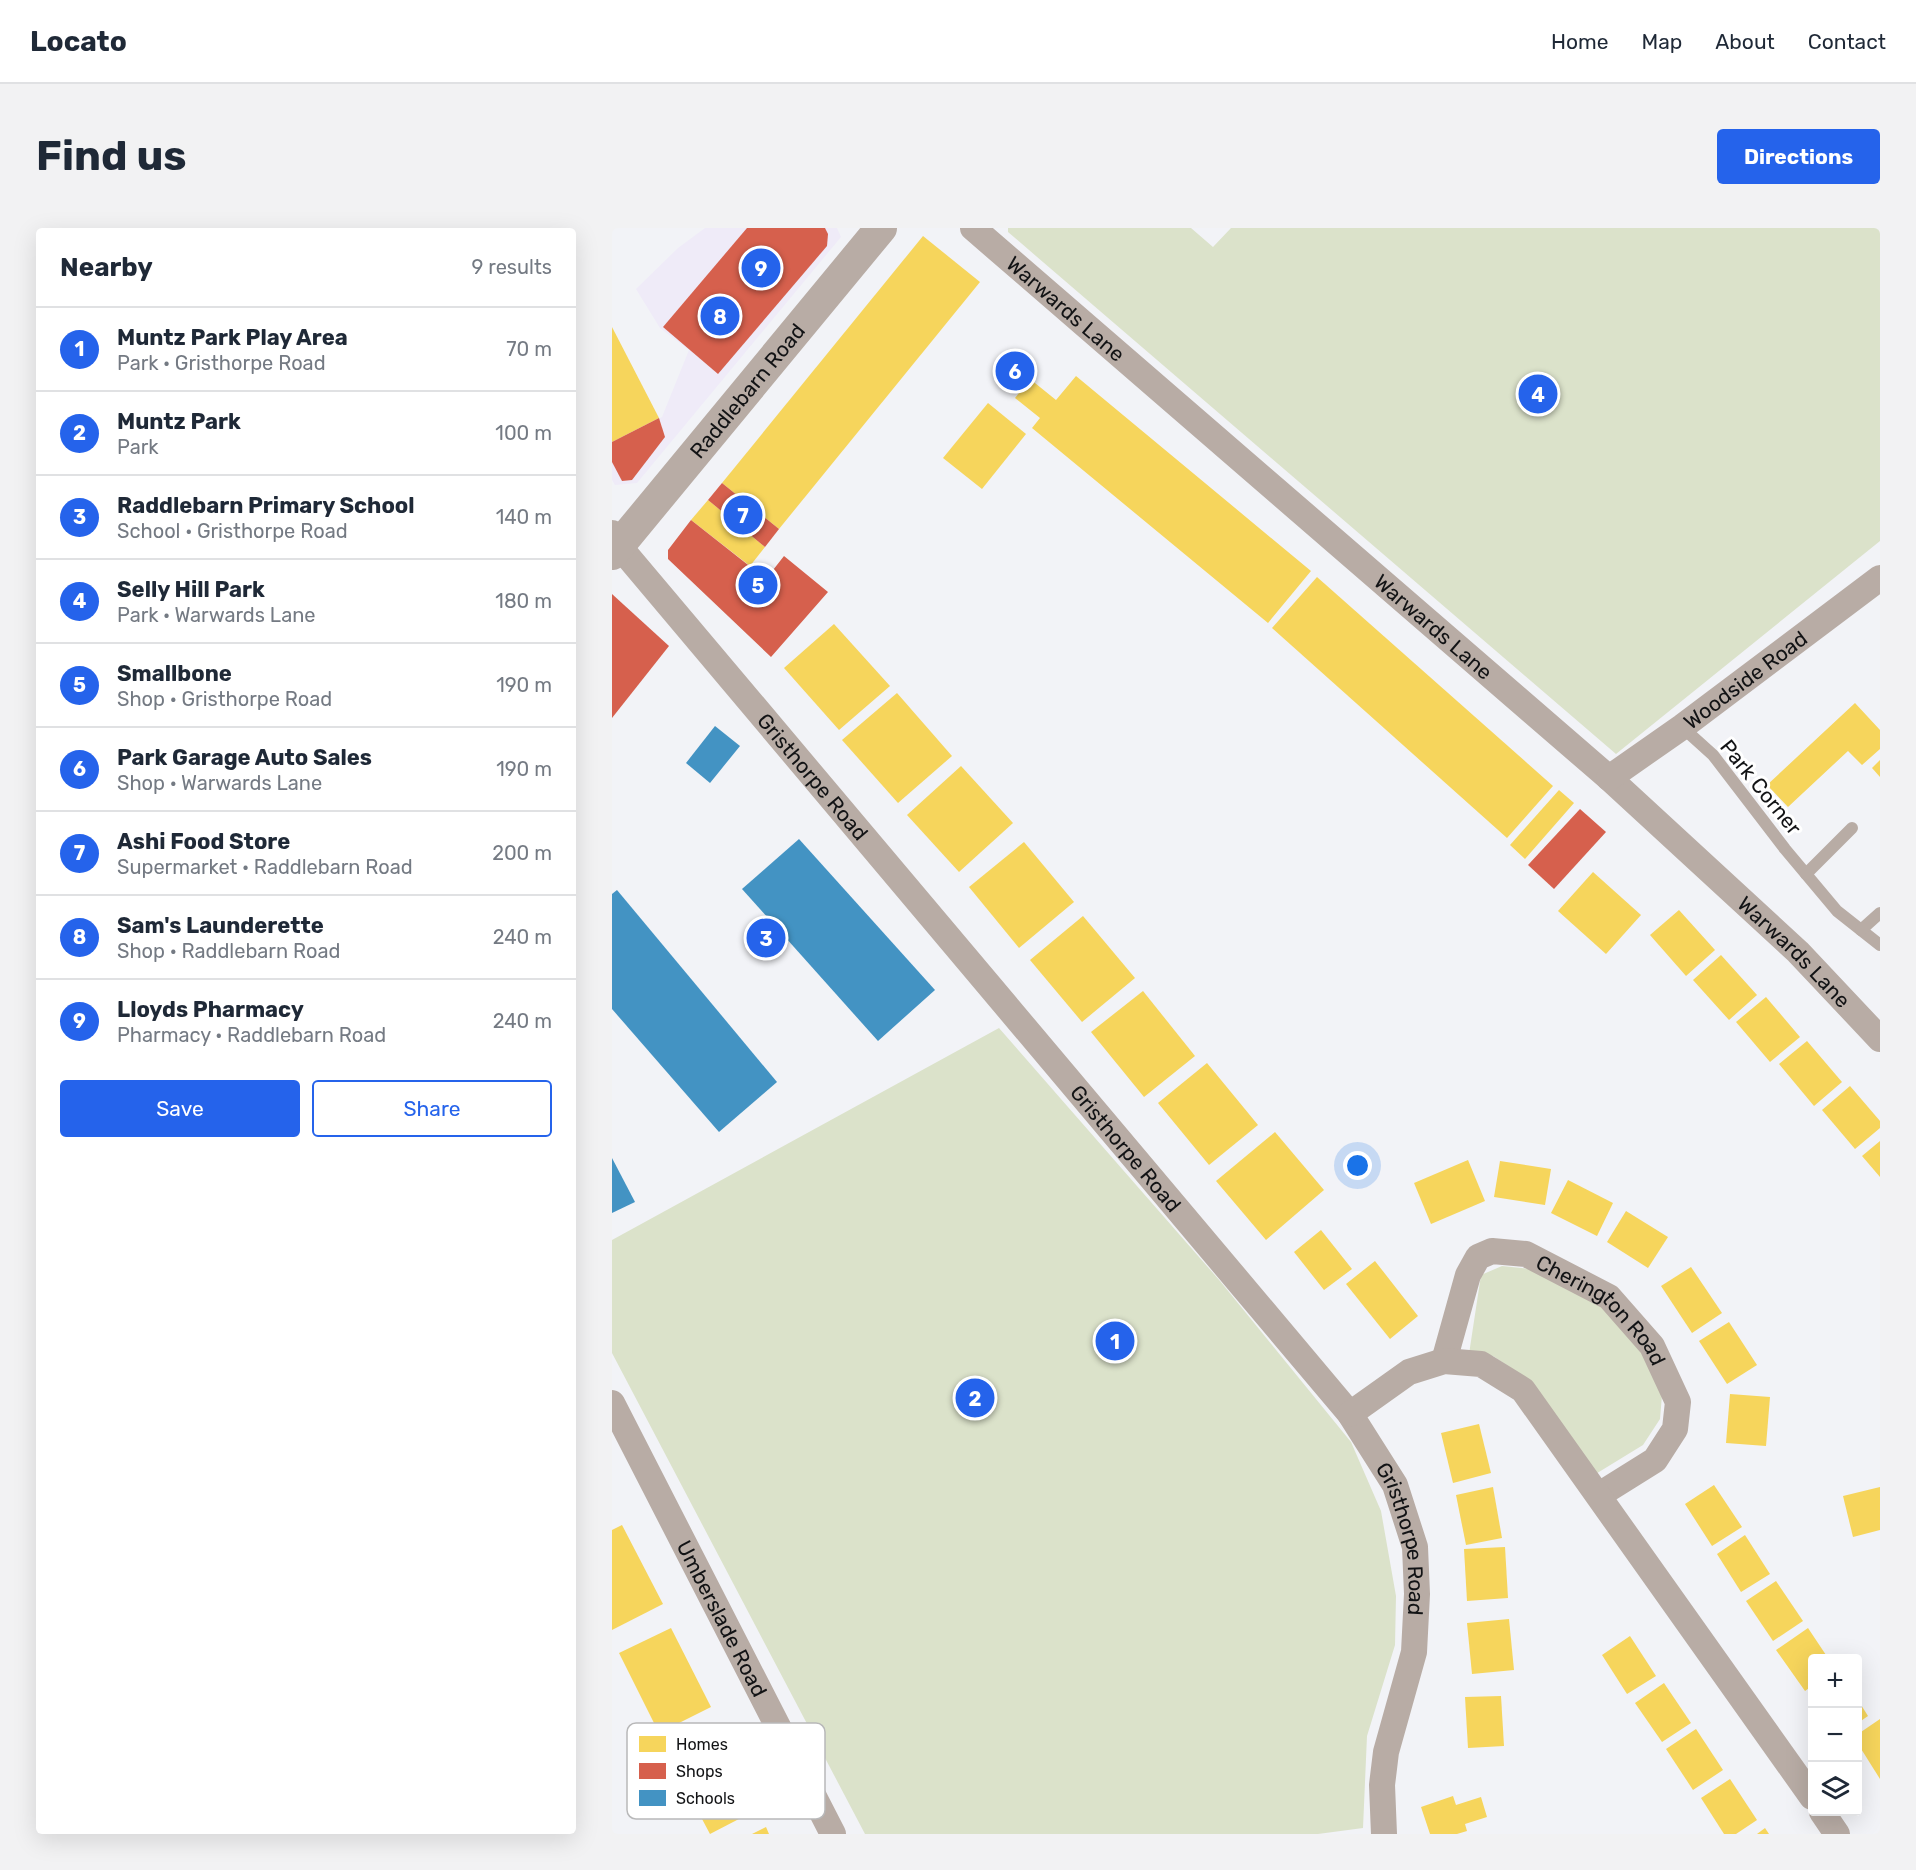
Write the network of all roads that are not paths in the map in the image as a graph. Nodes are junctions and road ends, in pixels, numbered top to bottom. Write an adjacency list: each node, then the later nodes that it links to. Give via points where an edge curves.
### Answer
1 (973, 228): 6 (street, Warwards Lane)
2 (873, 232): 3 (street, Raddlebarn Road)
3 (614, 544): 15 (street, Gristhorpe Road)
4 (1880, 578): 5 (street, Woodside Road)
5 (1682, 727): 6 (street, Woodside Road); 8 (lane, Park Corner, via 1713,755)
6 (1610, 778): 12 (street, Warwards Lane, via 1798,952)
7 (1852, 828): 8 (lane)
8 (1806, 874): 10 (lane, Park Corner, via 1836,911)
9 (1880, 913): 10 (lane)
10 (1861, 930): 11 (lane, Park Corner)
11 (1880, 945)
12 (1880, 1039)
13 (1444, 1361): 15 (street, via 1409,1372); 16 (street, via 1481,1364 1523,1390); 16 (street, Cherington Road, via 1468,1275 1478,1257 1492,1251 1526,1254 1610,1298 1652,1346 1678,1402 1675,1429 1655,1460)
14 (612, 1403): 17 (street, Umberslade Road)
15 (1350, 1413): 22 (street, Gristhorpe Road, via 1395,1485 1415,1547 1414,1652 1386,1752 1382,1785)
16 (1599, 1495): 18 (street)
17 (776, 1723)
18 (1808, 1791)
19 (1825, 1816): 23 (street)
20 (825, 1818): 21 (street, Umberslade Road)
21 (833, 1834)
22 (1384, 1834)
23 (1837, 1834)

